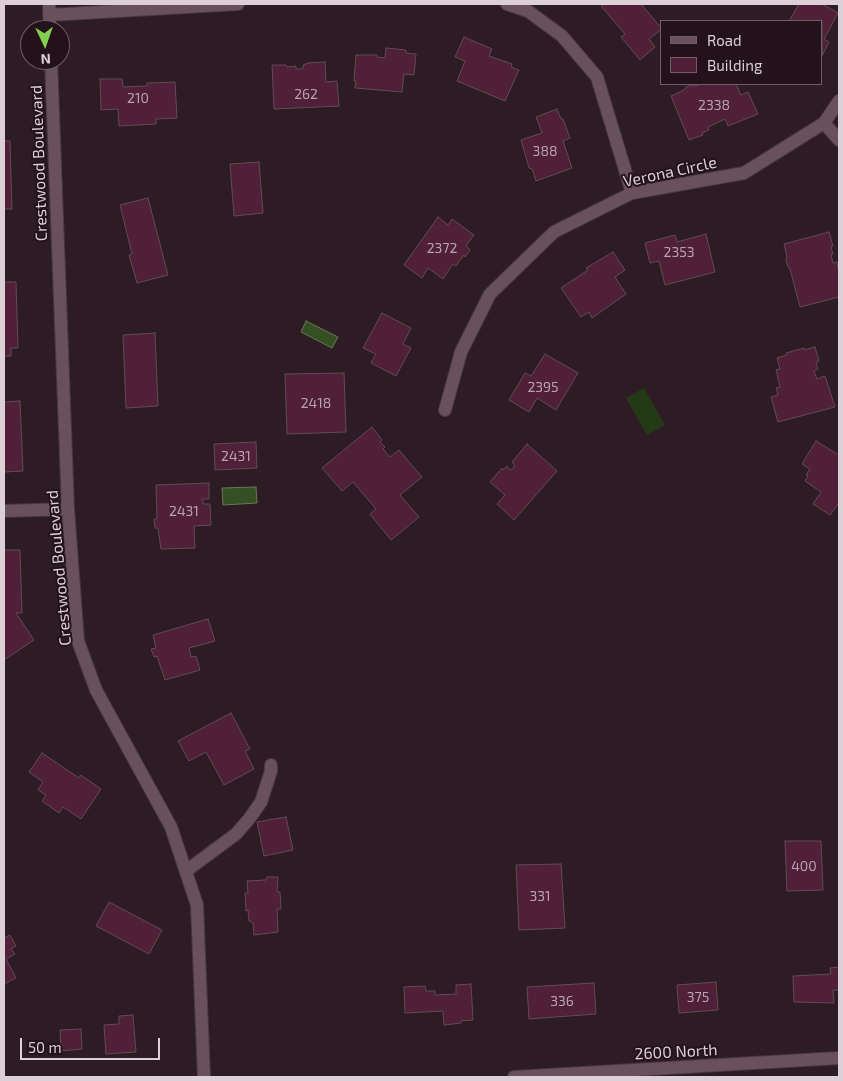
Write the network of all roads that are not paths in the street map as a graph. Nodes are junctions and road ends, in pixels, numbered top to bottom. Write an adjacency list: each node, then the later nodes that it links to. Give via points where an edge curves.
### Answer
1 (238, 4): 3 (street)
2 (507, 4): 8 (street, via 528,11 562,36 596,77)
3 (49, 10)
4 (51, 70): 10 (street, Crestwood Boulevard)
5 (839, 101): 6 (street, Verona Circle)
6 (824, 123): 7 (street); 8 (street, Verona Circle, via 744,173)
7 (839, 140)
8 (632, 193): 9 (street, Verona Circle, via 554,232 490,294 461,352)
9 (445, 410)
10 (68, 508): 11 (street); 13 (street, Crestwood Boulevard, via 78,641 96,690 171,827)
11 (4, 511)
12 (271, 766): 13 (street, via 261,802 249,819 236,834)
13 (186, 871): 15 (street, Crestwood Boulevard, via 198,905)
14 (839, 1058): 16 (street, 2600 North)
15 (204, 1077)
16 (514, 1077)

